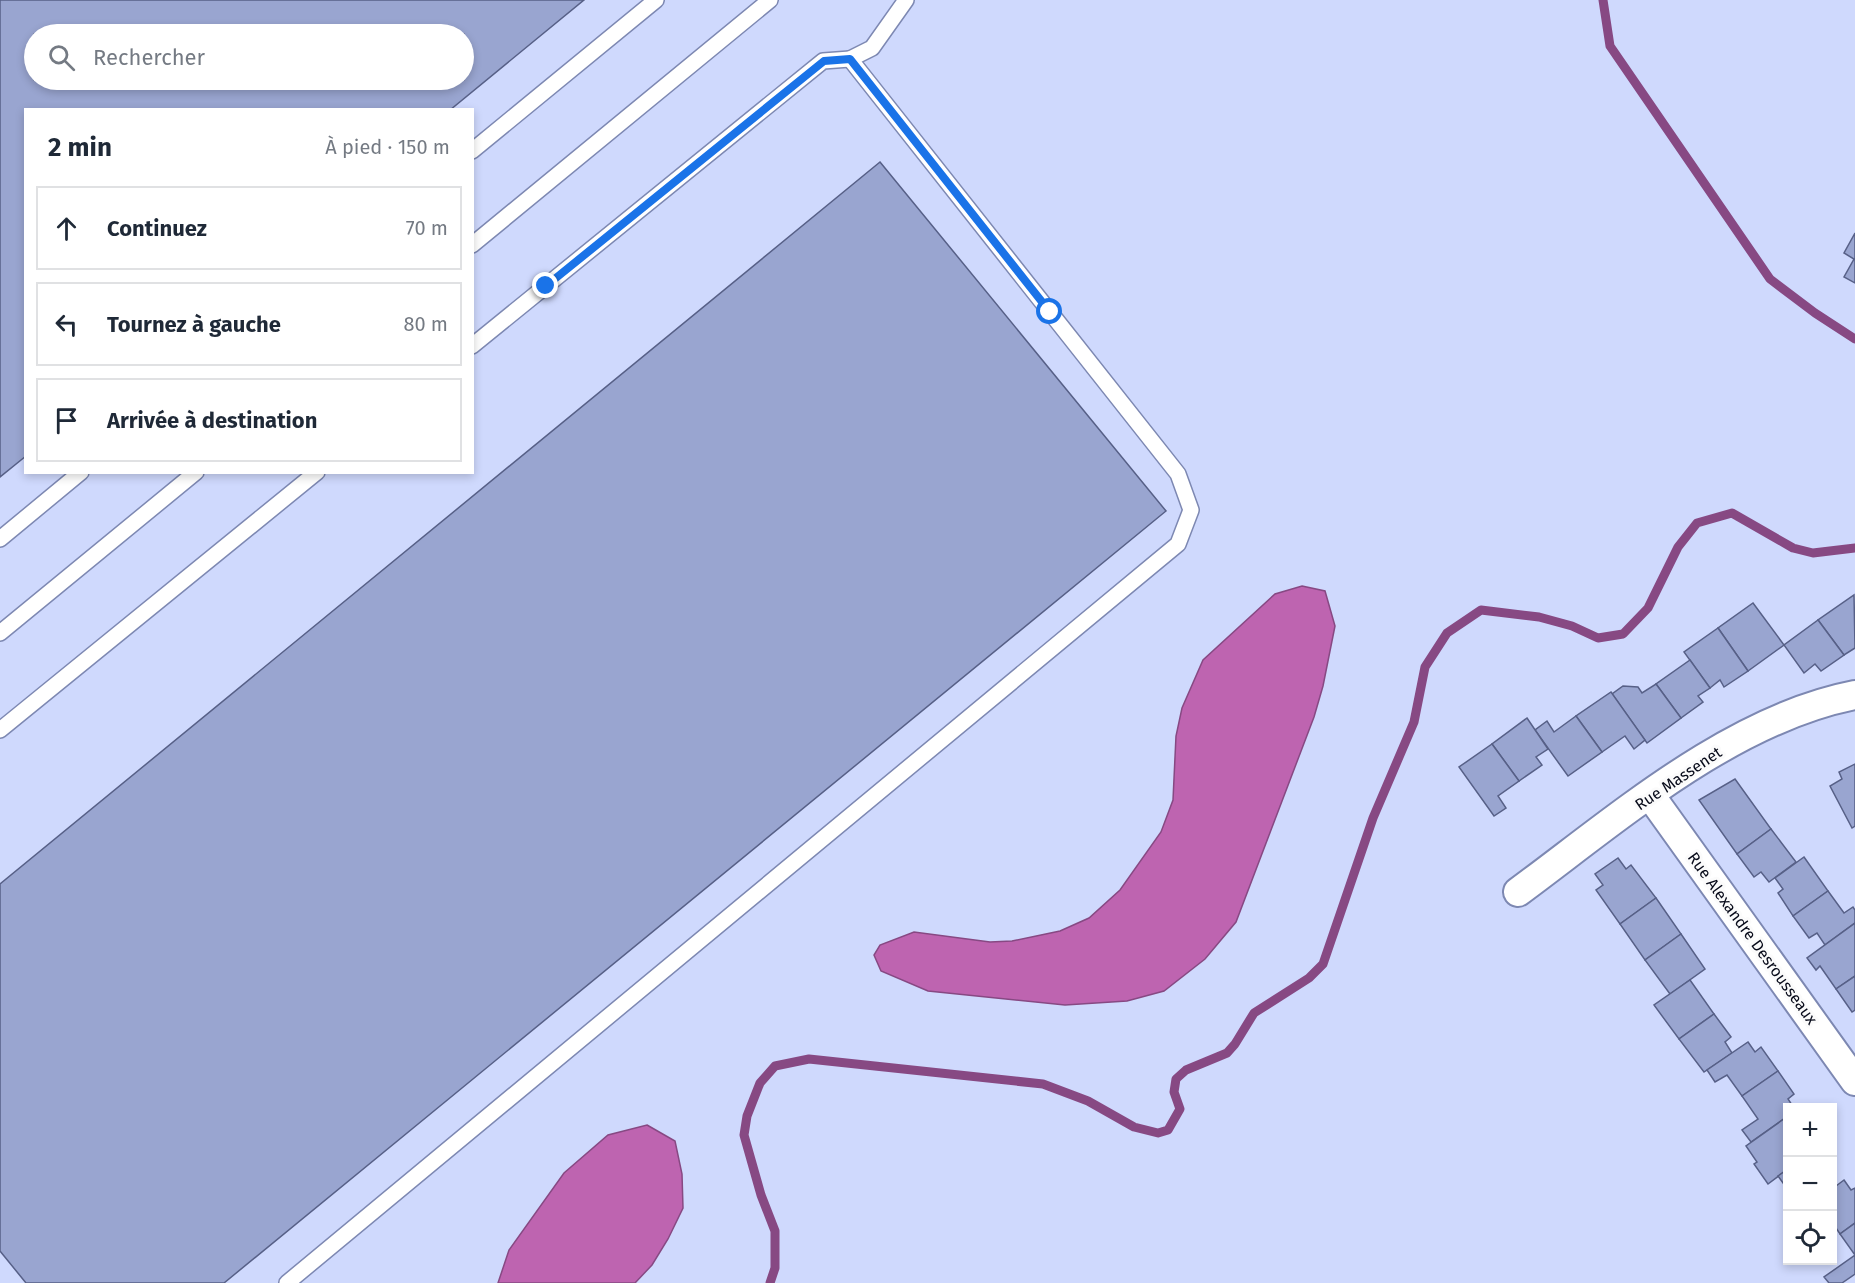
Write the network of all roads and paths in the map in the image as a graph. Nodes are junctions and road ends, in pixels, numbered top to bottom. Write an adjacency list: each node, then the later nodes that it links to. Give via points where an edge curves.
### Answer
1 (656, 0): 5 (lane)
2 (770, 0): 6 (lane)
3 (906, 0): 4 (lane, via 872,48)
4 (850, 59): 7 (lane, via 824,61); 18 (lane, via 1178,474 1191,510 1178,544)
5 (474, 149)
6 (474, 243)
7 (474, 344)
8 (79, 474): 11 (lane)
9 (194, 474): 12 (lane)
10 (315, 474): 14 (lane)
11 (0, 539)
12 (0, 633)
13 (1855, 695): 15 (street, Rue Massenet, via 1765,725 1705,758)
14 (0, 730)
15 (1650, 795): 16 (street, Rue Massenet); 17 (street, Rue Alexandre Desrousseaux)
16 (1518, 892)
17 (1855, 1080)
18 (287, 1283)

